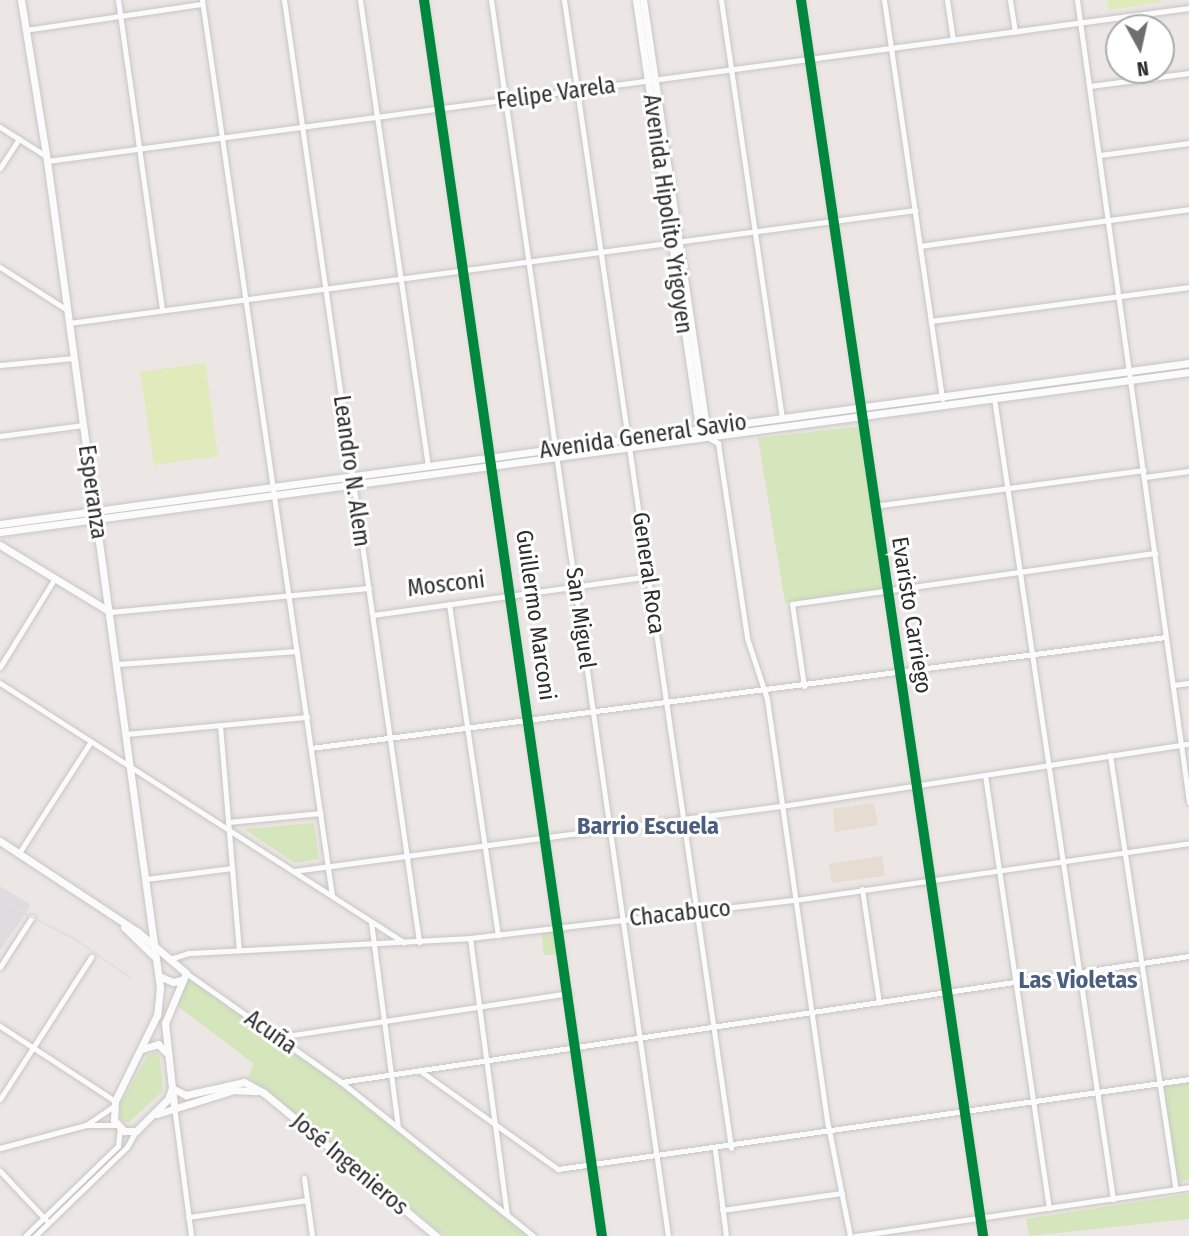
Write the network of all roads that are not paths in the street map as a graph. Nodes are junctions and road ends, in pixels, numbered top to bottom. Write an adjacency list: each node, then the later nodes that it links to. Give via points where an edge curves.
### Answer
1 (20, 0): 20 (main road, Esperanza)
2 (118, 0): 18 (street)
3 (284, 0): 34 (street, Leandro N. Alem)
4 (360, 0): 32 (street)
5 (424, 0): 31 (street, Guillermo Marconi)
6 (491, 0): 30 (street, San Miguel)
7 (564, 0): 29 (street, General Roca)
8 (636, 0): 27 (main road, Avenida Hipolito Yrigoyen)
9 (643, 0): 27 (main road, Avenida Hipolito Yrigoyen)
10 (721, 0): 25 (street)
11 (801, 0): 24 (street, Evaristo Carriego)
12 (884, 0): 23 (street)
13 (947, 0): 22 (street)
14 (1010, 0): 21 (street)
15 (1077, 0): 19 (street)
16 (202, 2): 18 (street); 35 (street)
17 (1189, 8): 19 (street, Felipe Varela)
18 (121, 16): 20 (street); 38 (street)
19 (1080, 23): 21 (street, Felipe Varela); 28 (street)
20 (25, 30): 40 (main road, Esperanza)
21 (1015, 32): 22 (street, Felipe Varela)
22 (953, 40): 23 (street, Felipe Varela)
23 (891, 49): 24 (street, Felipe Varela); 43 (street)
24 (809, 60): 25 (street, Felipe Varela); 44 (street, Evaristo Carriego)
25 (731, 69): 27 (street, Felipe Varela); 46 (street)
26 (1189, 73): 28 (street)
27 (651, 80): 29 (street, Felipe Varela); 47 (main road, Avenida Hipolito Yrigoyen)
28 (1090, 86): 39 (street)
29 (577, 91): 30 (street, Felipe Varela); 49 (street, General Roca)
30 (506, 100): 31 (street, Felipe Varela); 50 (street, San Miguel)
31 (440, 109): 32 (street, Felipe Varela); 52 (street, Guillermo Marconi)
32 (377, 117): 34 (street, Felipe Varela); 53 (street)
33 (0, 127): 36 (street)
34 (303, 127): 35 (street, Felipe Varela); 55 (street, Leandro N. Alem)
35 (222, 138): 38 (street, Felipe Varela); 57 (street)
36 (19, 139): 40 (street); 41 (street)
37 (1189, 143): 39 (street)
38 (139, 149): 40 (street, Felipe Varela); 59 (street)
39 (1100, 155): 45 (street)
40 (47, 159): 58 (main road, Esperanza)
41 (0, 168)
42 (1189, 209): 45 (street)
43 (915, 210): 44 (street); 48 (street)
44 (832, 221): 46 (street); 70 (street, Evaristo Carriego)
45 (1108, 221): 48 (street); 56 (street)
46 (754, 231): 47 (street); 72 (street)
47 (675, 242): 49 (street); 74 (main road, Avenida Hipolito Yrigoyen)
48 (920, 246): 60 (street)
49 (599, 252): 50 (street); 77 (street, General Roca)
50 (528, 262): 52 (street); 78 (street, San Miguel)
51 (0, 267): 58 (street)
52 (464, 270): 53 (street); 80 (street, Guillermo Marconi)
53 (401, 279): 55 (street); 82 (street)
54 (1189, 287): 56 (street)
55 (326, 289): 57 (street); 86 (street, Leandro N. Alem)
56 (1119, 297): 60 (street); 65 (street)
57 (246, 299): 59 (street); 88 (street)
58 (67, 310): 61 (main road, Esperanza)
59 (162, 310): 61 (street)
60 (931, 321): 69 (street)
61 (69, 323): 62 (main road, Esperanza)
62 (74, 358): 64 (street); 73 (main road, Esperanza)
63 (1189, 363): 65 (main road, Avenida General Savio)
64 (0, 365)
65 (1130, 371): 67 (street); 69 (main road, Avenida General Savio)
66 (1189, 372): 67 (main road, Avenida General Savio)
67 (1131, 380): 68 (main road, Avenida General Savio); 85 (street)
68 (994, 398): 69 (main road, Avenida General Savio); 89 (street)
69 (942, 400): 70 (main road, Avenida General Savio); 71 (main road, Avenida General Savio)
70 (860, 406): 71 (street, Evaristo Carriego); 72 (main road, Avenida General Savio)
71 (861, 415): 76 (main road, Avenida General Savio); 91 (street, Evaristo Carriego)
72 (782, 416): 74 (main road, Avenida General Savio)
73 (83, 425): 75 (street); 92 (main road, Esperanza)
74 (702, 428): 76 (main road, Avenida Hipolito Yrigoyen); 77 (main road, Avenida General Savio)
75 (0, 436)
76 (707, 437): 79 (main road, Avenida General Savio); 118 (street, via 718,443 747,638)
77 (625, 438): 78 (main road, Avenida General Savio); 79 (street, General Roca)
78 (558, 448): 80 (main road, Avenida General Savio); 81 (street, San Miguel)
79 (631, 448): 81 (main road, Avenida General Savio); 98 (street, General Roca)
80 (491, 457): 82 (main road, Avenida General Savio); 83 (street, Guillermo Marconi)
81 (559, 458): 83 (main road, Avenida General Savio); 100 (street, San Miguel)
82 (428, 466): 86 (main road, Avenida General Savio)
83 (493, 467): 87 (main road, Avenida General Savio); 104 (street, Guillermo Marconi)
84 (1189, 471): 85 (street)
85 (1145, 474): 89 (street); 96 (street)
86 (352, 476): 87 (street, Leandro N. Alem); 88 (main road, Avenida General Savio)
87 (354, 485): 90 (main road, Avenida General Savio); 101 (street, Leandro N. Alem)
88 (273, 486): 90 (street); 92 (main road, Avenida General Savio)
89 (1007, 489): 91 (street); 97 (street)
90 (275, 496): 92 (main road, Avenida General Savio); 103 (street)
91 (874, 506): 102 (street, Evaristo Carriego)
92 (97, 514): 93 (main road); 94 (main road); 106 (main road, Esperanza)
93 (0, 524)
94 (0, 532)
95 (0, 545): 99 (main road)
96 (1155, 553): 97 (street); 108 (street)
97 (1020, 572): 102 (street); 110 (street)
98 (650, 576): 100 (street, Mosconi); 119 (street, General Roca)
99 (55, 578): 106 (main road); 112 (street)
100 (577, 587): 104 (street, Mosconi); 120 (street, San Miguel)
101 (369, 588): 103 (street); 107 (street, Leandro N. Alem)
102 (887, 590): 113 (street, Evaristo Carriego); 117 (street, via 792,604)
103 (289, 595): 106 (street); 109 (street)
104 (512, 597): 105 (street, Mosconi); 122 (street, Guillermo Marconi)
105 (449, 604): 107 (street, Mosconi); 124 (street)
106 (110, 612): 111 (main road, Esperanza)
107 (373, 615): 126 (street, Leandro N. Alem)
108 (1166, 637): 110 (street); 116 (street)
109 (297, 651): 111 (street); 121 (street)
110 (1032, 655): 113 (street); 132 (street)
111 (118, 664): 125 (main road, Esperanza)
112 (0, 667)
113 (900, 672): 117 (street); 135 (street, Evaristo Carriego)
114 (0, 683): 127 (street)
115 (1189, 683): 116 (street)
116 (1173, 685): 129 (street)
117 (804, 686): 118 (street)
118 (765, 691): 119 (street); 137 (street)
119 (667, 704): 120 (street); 139 (street, General Roca)
120 (594, 713): 122 (street); 141 (street, San Miguel)
121 (307, 717): 123 (street); 130 (street)
122 (530, 721): 124 (street); 143 (street, Guillermo Marconi)
123 (220, 725): 125 (street); 140 (street)
124 (467, 729): 126 (street); 146 (street)
125 (126, 734): 133 (main road, Esperanza)
126 (392, 738): 130 (street); 149 (street, Leandro N. Alem)
127 (90, 743): 133 (street); 148 (street)
128 (1189, 744): 129 (street)
129 (1181, 745): 131 (street); 136 (street)
130 (311, 748): 138 (street)
131 (1110, 755): 132 (street); 147 (street)
132 (1049, 765): 134 (street); 150 (street)
133 (131, 768): 142 (street); 155 (main road, Esperanza)
134 (985, 775): 135 (street); 153 (street)
135 (917, 785): 137 (street); 156 (street, Evaristo Carriego)
136 (1189, 802)
137 (782, 806): 139 (street); 159 (street)
138 (321, 813): 140 (street); 151 (street)
139 (683, 819): 141 (street); 161 (street, General Roca)
140 (228, 822): 142 (street)
141 (611, 829): 143 (street); 163 (street, San Miguel)
142 (229, 831): 152 (street); 154 (street)
143 (546, 837): 146 (street); 165 (street, Guillermo Marconi)
144 (0, 841): 148 (main road, Acuña)
145 (1189, 843): 147 (street, Chacabuco)
146 (485, 845): 149 (street); 166 (street)
147 (1125, 852): 150 (street, Chacabuco); 177 (street)
148 (19, 853): 160 (main road, Acuña)
149 (408, 856): 151 (street); 168 (street, Leandro N. Alem)
150 (1063, 861): 153 (street, Chacabuco); 180 (street)
151 (328, 865): 154 (street); 158 (street)
152 (232, 868): 155 (street); 172 (street)
153 (999, 870): 156 (street, Chacabuco); 182 (street)
154 (294, 871): 158 (street)
155 (146, 879): 170 (main road, Esperanza)
156 (930, 879): 157 (street, Chacabuco); 184 (street, Evaristo Carriego)
157 (862, 889): 159 (street, Chacabuco); 185 (street)
158 (332, 896): 164 (street)
159 (795, 900): 161 (street, Chacabuco); 187 (street)
160 (99, 906): 170 (main road, Acuña); 175 (main road)
161 (697, 912): 163 (street, Chacabuco); 190 (street, General Roca)
162 (32, 917): 178 (street)
163 (623, 919): 165 (street, Chacabuco); 191 (street, San Miguel)
164 (371, 922): 169 (street); 171 (street)
165 (559, 928): 166 (street, Chacabuco); 183 (street, Guillermo Marconi)
166 (498, 935): 167 (street, Chacabuco)
167 (470, 939): 168 (street, Chacabuco); 186 (street)
168 (419, 942): 169 (street, Chacabuco)
169 (405, 943): 171 (street, Chacabuco)
170 (154, 945): 175 (main road, Esperanza); 176 (main road, Acuña)
171 (373, 947): 172 (street, Chacabuco); 188 (street)
172 (239, 950): 176 (street, Chacabuco)
173 (1189, 956): 177 (street)
174 (91, 957): 194 (street)
175 (156, 959): 179 (main road, Esperanza)
176 (170, 960): 179 (main road); 181 (main road, Acuña)
177 (1143, 963): 180 (street); 202 (street)
178 (0, 967)
179 (158, 973): 181 (main road, via 173,982); 195 (main road, Esperanza, via 159,1009)
180 (1080, 973): 182 (street); 205 (street)
181 (184, 977): 192 (street, Acuña); 196 (main road, via 167,1015)
182 (1017, 983): 184 (street); 208 (street)
183 (569, 993): 186 (street); 193 (street, Guillermo Marconi)
184 (946, 993): 185 (street); 210 (street, Evaristo Carriego)
185 (879, 1003): 187 (street)
186 (478, 1007): 188 (street); 197 (street)
187 (811, 1013): 190 (street); 217 (street)
188 (384, 1021): 192 (street); 199 (street)
189 (0, 1026): 194 (street)
190 (714, 1027): 191 (street); 219 (street, General Roca)
191 (639, 1036): 193 (street); 221 (street, San Miguel)
192 (279, 1037): 201 (street, Acuña)
193 (576, 1045): 197 (street); 222 (street, Guillermo Marconi)
194 (33, 1048): 206 (street); 207 (street)
195 (140, 1051): 196 (main road, via 152,1044); 207 (main road, Esperanza)
196 (167, 1053): 203 (main road)
197 (486, 1058): 198 (street); 215 (street)
198 (419, 1069): 199 (street); 215 (street)
199 (391, 1074): 201 (street); 214 (street)
200 (1189, 1079): 202 (street)
201 (341, 1082): 214 (street, Acuña)
202 (1160, 1084): 205 (street); 226 (street)
203 (172, 1088): 204 (main road, José Ingenieros, via 186,1095 244,1082); 209 (main road); 211 (main road)
204 (264, 1093): 209 (main road, via 234,1090); 240 (main road, José Ingenieros)
205 (1098, 1094): 208 (street); 228 (street)
206 (0, 1099)
207 (115, 1103): 212 (street); 213 (main road)
208 (1033, 1104): 210 (street); 230 (street)
209 (174, 1107): 211 (main road); 233 (street)
210 (965, 1114): 217 (street); 234 (street, Evaristo Carriego)
211 (151, 1117): 216 (main road)
212 (86, 1125): 213 (street); 218 (street)
213 (118, 1126): 216 (main road); 235 (street, via 122,1141)
214 (398, 1128): 232 (street, Acuña)
215 (496, 1128): 222 (street, via 558,1170); 232 (street)
216 (136, 1131): 235 (street, via 127,1147)
217 (831, 1133): 219 (street); 227 (street)
218 (0, 1148)
219 (731, 1148): 220 (street)
220 (715, 1150): 221 (street); 231 (street)
221 (657, 1157): 222 (street); 243 (street, San Miguel)
222 (593, 1165): 242 (street, Guillermo Marconi)
223 (0, 1171): 235 (street)
224 (304, 1178): 229 (street)
225 (1189, 1187): 226 (street)
226 (1176, 1189): 228 (street)
227 (842, 1193): 231 (street); 245 (street)
228 (1113, 1199): 230 (street)
229 (307, 1200): 233 (street); 239 (street)
230 (1049, 1208): 234 (street)
231 (722, 1210): 244 (street)
232 (507, 1214): 241 (street, Acuña)
233 (188, 1217): 238 (street)
234 (981, 1217): 246 (street); 247 (street, Evaristo Carriego)
235 (46, 1220): 236 (street); 237 (street)
236 (25, 1236)
237 (35, 1236)
238 (191, 1236)
239 (312, 1236)
240 (436, 1236)
241 (533, 1236)
242 (602, 1236)
243 (668, 1236)
244 (726, 1236)
245 (850, 1236)
246 (855, 1236)
247 (983, 1236)

